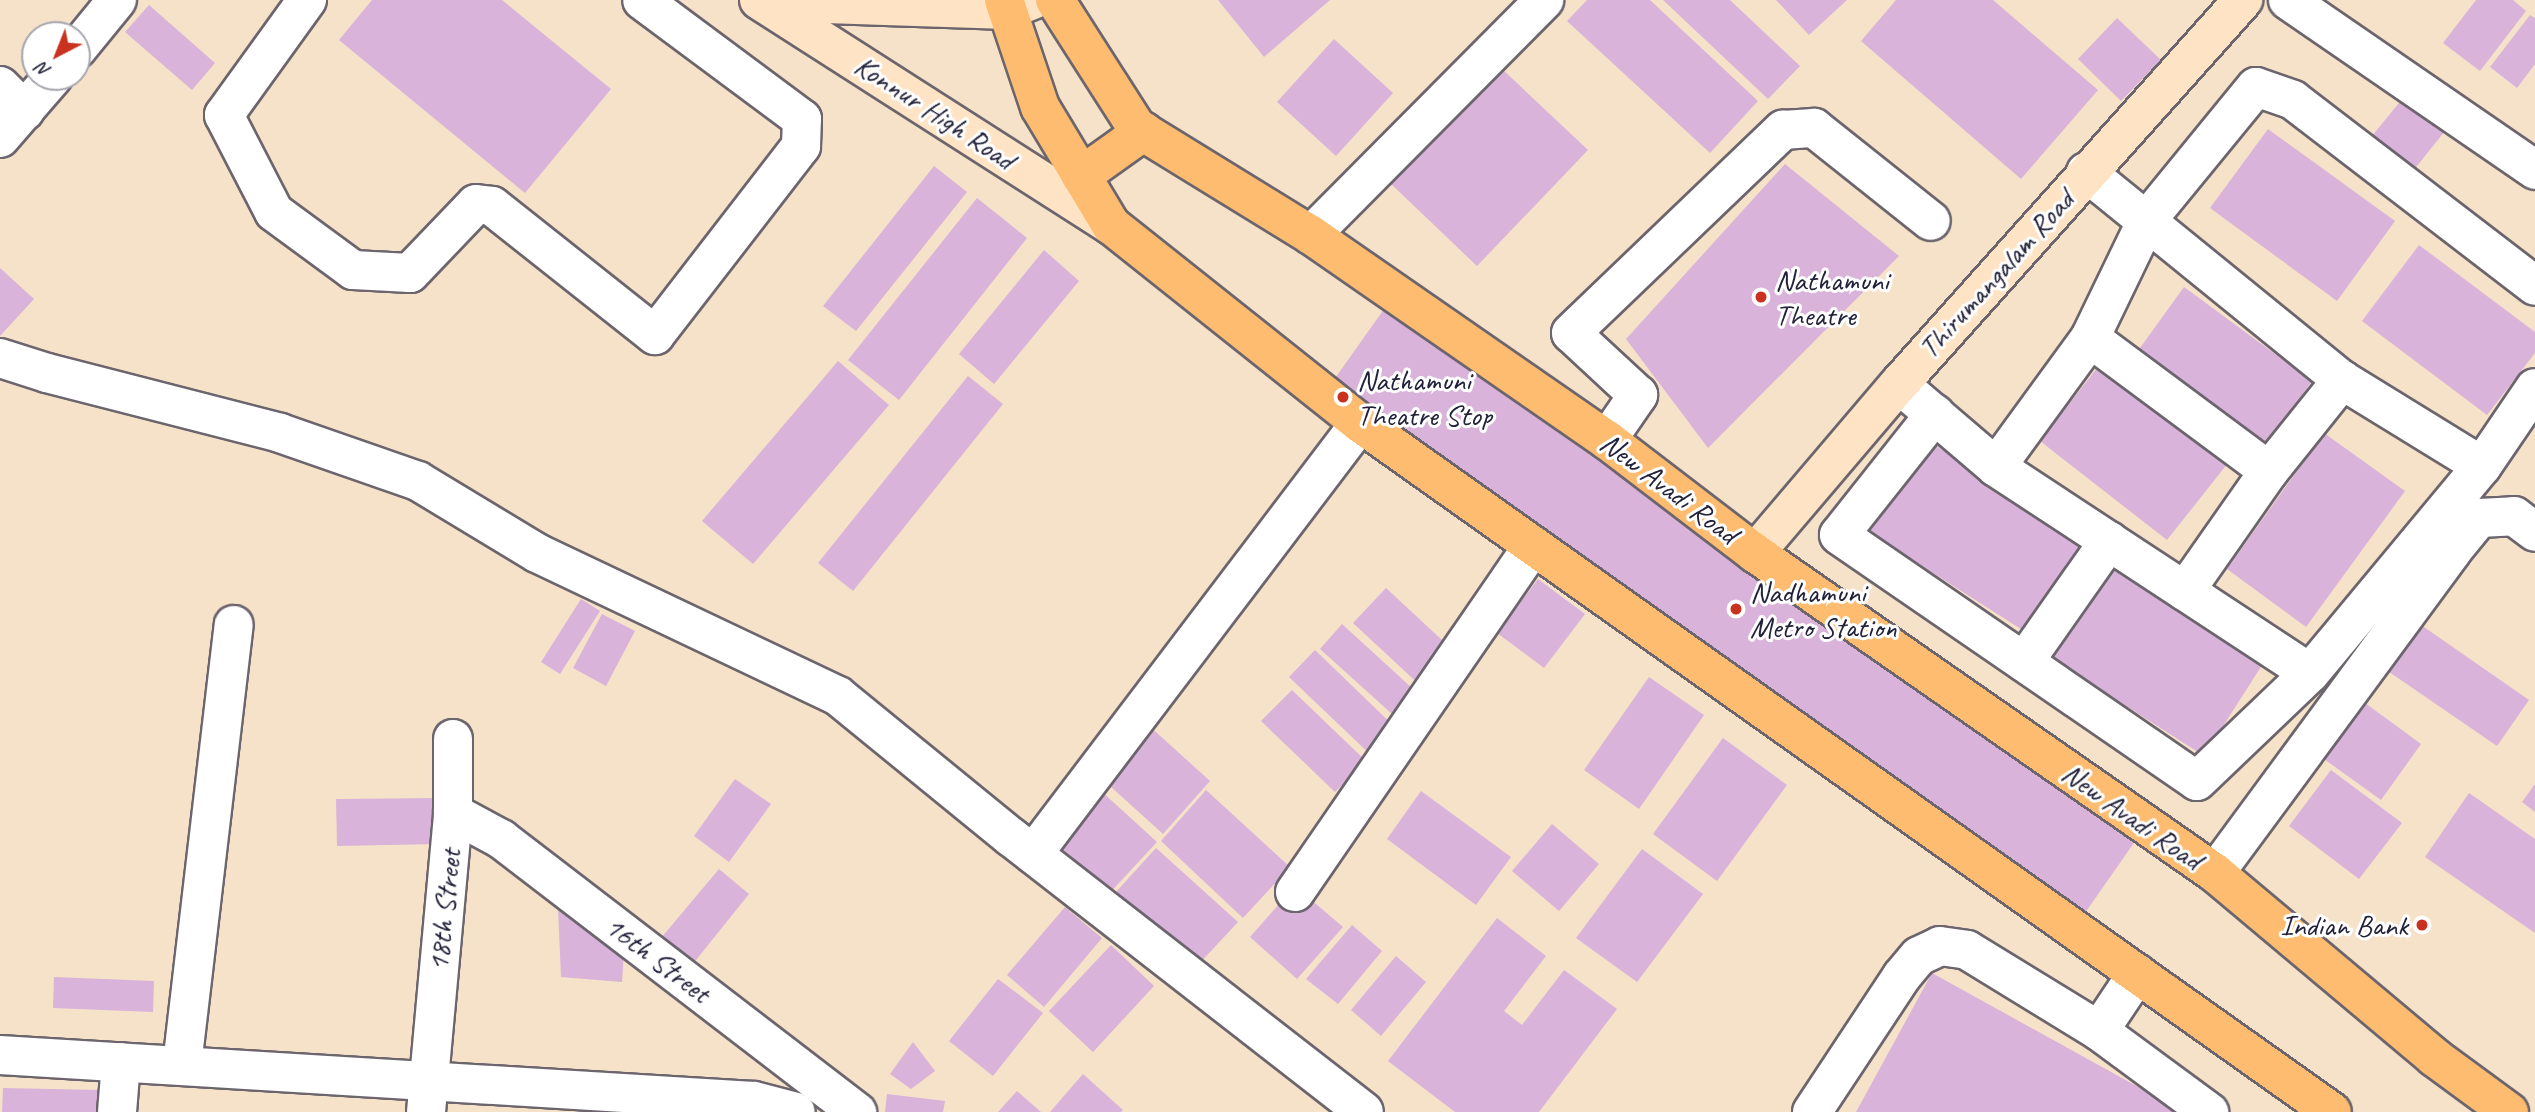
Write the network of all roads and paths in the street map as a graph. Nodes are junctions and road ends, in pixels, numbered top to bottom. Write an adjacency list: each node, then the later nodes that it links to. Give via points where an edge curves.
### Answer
1 (117, 0): 11 (street)
2 (307, 0): 10 (street, via 224,115 274,212 353,270 410,273 475,204 492,206 655,335 801,146 802,120)
3 (642, 0): 10 (street)
4 (1055, 0): 14 (main road, New Avadi Road)
5 (2243, 0): 16 (street, Thirumangalam Road)
6 (2288, 0): 15 (street)
7 (760, 1): 8 (street); 20 (street, Konnur High Road)
8 (1015, 3): 17 (main road, via 1040,107)
9 (1531, 4): 21 (street)
10 (684, 11)
11 (91, 31)
12 (35, 91): 13 (street)
13 (8, 112)
14 (1144, 131): 17 (main road); 21 (main road, New Avadi Road)
15 (2535, 170)
16 (2086, 172): 18 (street); 26 (street, Thirumangalam Road)
17 (1081, 176): 20 (main road)
18 (2147, 220): 22 (street, via 2256,87 2293,100); 23 (street); 25 (street)
19 (1931, 221): 30 (street, via 1814,128 1783,130 1571,332 1638,395)
20 (1111, 225): 29 (main road)
21 (1311, 235): 30 (main road, New Avadi Road)
22 (2535, 286)
23 (2090, 338): 32 (street); 33 (street)
24 (0, 358): 44 (street, via 280,433 418,481 537,553 838,696)
25 (2342, 380): 31 (street); 33 (street)
26 (1899, 384): 28 (street); 37 (street, Thirumangalam Road)
27 (2535, 388): 31 (street)
28 (1935, 414): 32 (street); 40 (street, via 1839,535)
29 (1360, 423): 36 (main road); 44 (street)
30 (1607, 440): 37 (main road, New Avadi Road)
31 (2482, 466): 41 (street)
32 (1996, 467): 35 (street)
33 (2269, 471): 38 (street)
34 (2535, 532): 45 (street, via 2514,516 2479,518)
35 (2109, 541): 38 (street); 40 (street)
36 (1533, 546): 46 (street); 47 (main road)
37 (1755, 553): 45 (main road, New Avadi Road)
38 (2185, 591): 41 (street)
39 (234, 625): 51 (street)
40 (2024, 662): 41 (street, via 2197,781)
41 (2310, 673)
42 (453, 739): 43 (street, 18th Street)
43 (453, 813): 52 (street, 18th Street); 56 (street, 16th Street, via 501,839)
44 (1033, 854): 57 (street)
45 (2215, 873): 61 (main road, New Avadi Road, via 2434,1057)
46 (1295, 892)
47 (2137, 974): 48 (street); 60 (main road)
48 (2099, 1031): 58 (street, via 1967,950 1940,946 1919,956 1902,976); 59 (street)
49 (0, 1055): 50 (street)
50 (121, 1062): 51 (street); 54 (street)
51 (182, 1065): 52 (street)
52 (426, 1097): 53 (street)
53 (634, 1103): 55 (street, via 754,1101)
54 (117, 1112)
55 (796, 1112)
56 (857, 1112)
57 (1364, 1112)
58 (1812, 1112)
59 (2209, 1112)
60 (2332, 1112)
61 (2509, 1112)

